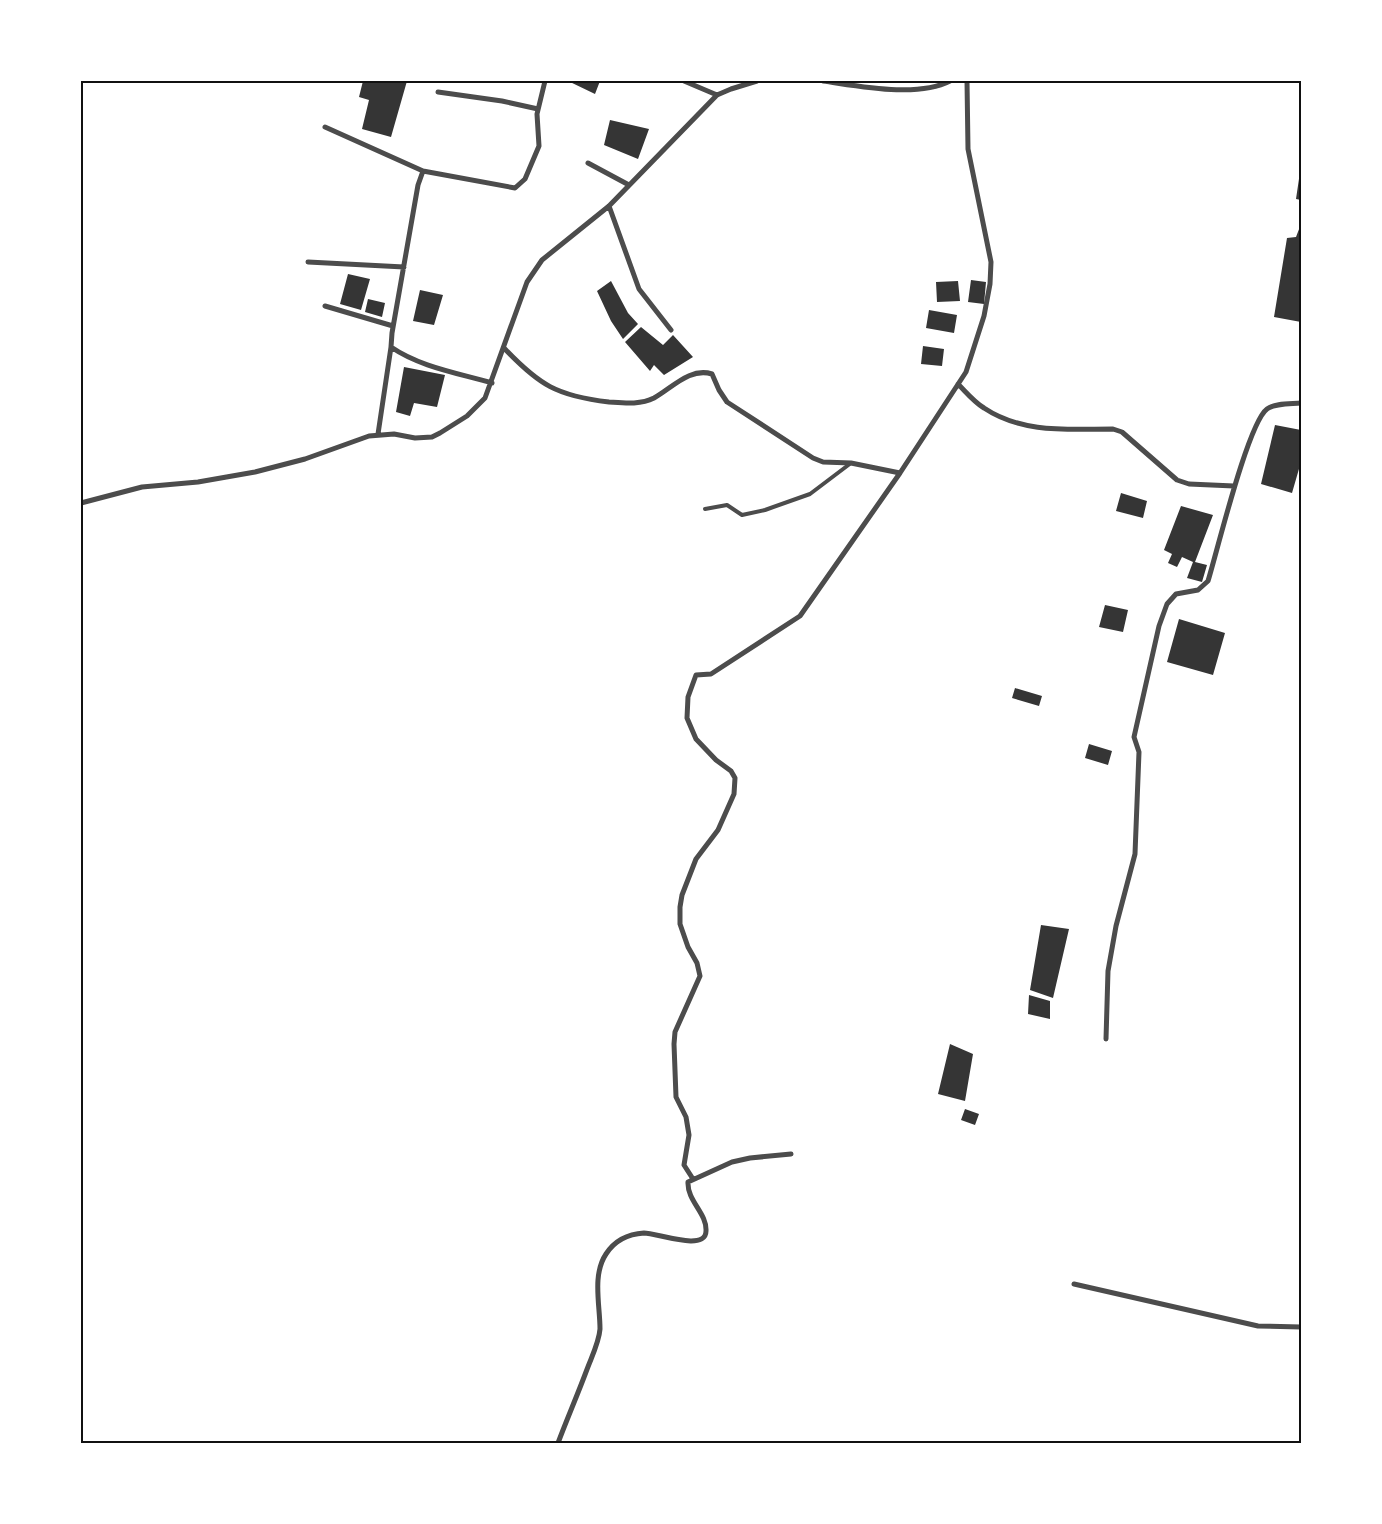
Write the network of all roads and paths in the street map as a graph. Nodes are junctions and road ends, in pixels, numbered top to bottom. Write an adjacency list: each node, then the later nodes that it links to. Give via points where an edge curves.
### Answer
1 (545, 81): 9 (street)
2 (684, 81): 8 (street)
3 (757, 81): 8 (street)
4 (823, 81): 5 (street, via 872,88 935,88)
5 (950, 81)
6 (968, 81): 23 (street, via 968,149 991,262 984,316 966,372)
7 (438, 92): 9 (street)
8 (717, 95): 13 (street)
9 (538, 109): 12 (street, via 539,146 525,179 515,188)
10 (325, 127): 12 (street)
11 (588, 163): 13 (street)
12 (423, 171): 16 (street)
13 (629, 185): 14 (street)
14 (609, 206): 19 (street, via 638,289); 21 (street, via 542,260 527,282)
15 (308, 262): 16 (street)
16 (404, 267): 18 (street)
17 (324, 306): 18 (street)
18 (393, 326): 20 (street)
19 (671, 330)
20 (391, 348): 22 (street, via 414,360); 25 (street)
21 (504, 348): 22 (street); 26 (street, via 537,380 561,394 588,400 640,402 653,398 697,372 712,374 728,402 813,458 823,462)
22 (492, 383): 25 (street, via 485,398 467,416 432,437)
23 (958, 384): 27 (street); 28 (street, via 983,408 1004,419 1044,430 1113,428 1122,432 1177,480 1189,484)
24 (1301, 403): 28 (street, via 1277,405 1265,411 1258,421)
25 (378, 434): 29 (street, via 255,472 142,487)
26 (851, 463): 27 (street); 30 (lane, via 810,494 765,510 742,515 727,505)
27 (900, 472): 33 (street, via 800,616 711,674 696,676 691,684 687,718 696,739 735,778 734,794 718,830 696,859 680,907 680,924 698,963 700,976 675,1032 674,1044 676,1097 686,1117 689,1135 684,1166)
28 (1234, 486): 31 (street, via 1208,581 1198,590 1176,594 1167,604 1138,713 1134,737 1139,752 1134,854 1108,971)
29 (81, 503)
30 (705, 510)
31 (1106, 1039)
32 (791, 1154): 33 (street, via 732,1162)
33 (693, 1179): 36 (street, via 688,1182 688,1192 707,1230 705,1237 699,1241 686,1241 646,1233 631,1235 617,1241 605,1255 599,1271 600,1330 596,1347)
34 (1074, 1284): 35 (street, via 1258,1326)
35 (1301, 1327)
36 (558, 1443)

